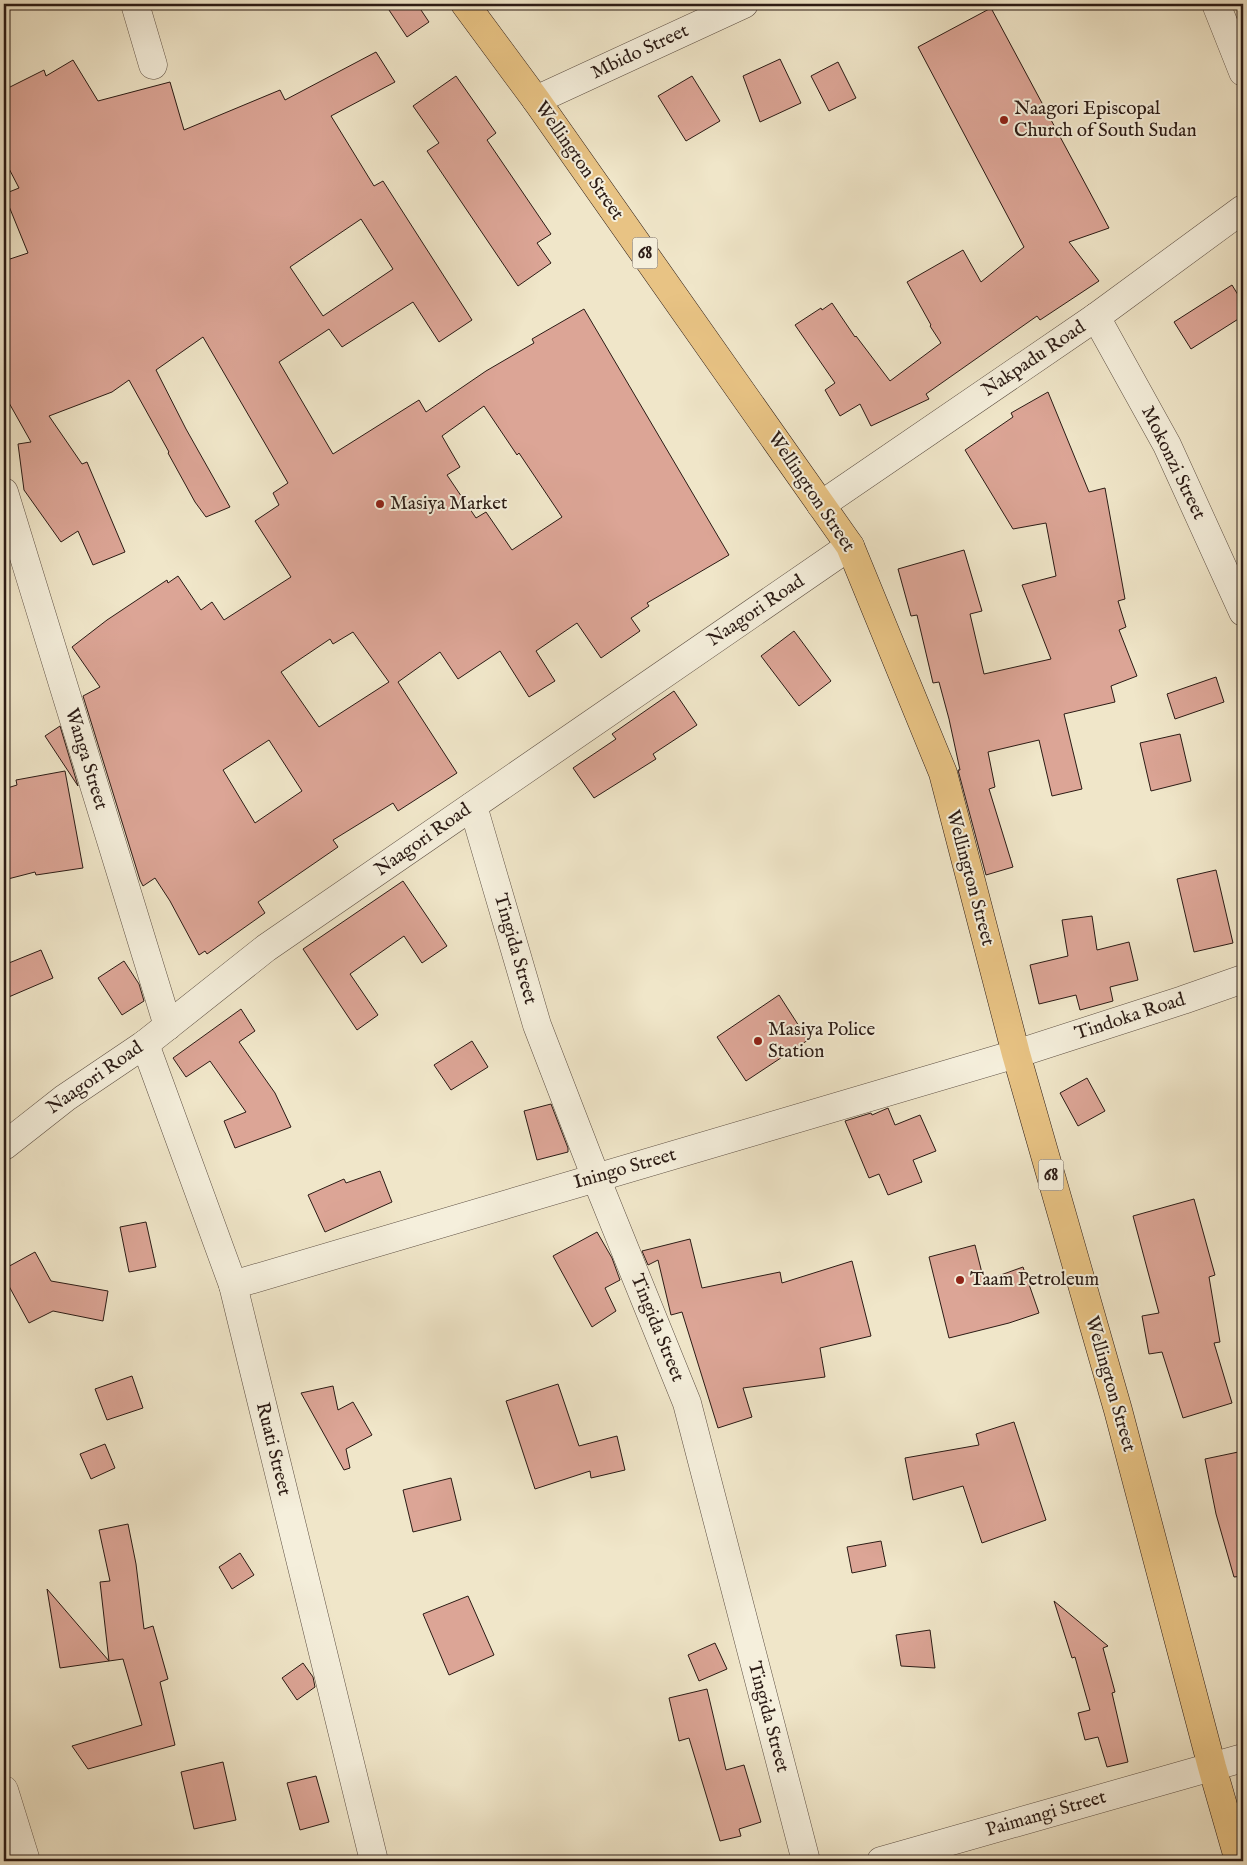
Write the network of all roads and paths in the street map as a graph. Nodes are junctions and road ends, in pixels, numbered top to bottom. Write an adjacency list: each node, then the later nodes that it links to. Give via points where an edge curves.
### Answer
1 (135, 4): 5 (street)
2 (464, 4): 7 (main road, Wellington Street / 68)
3 (744, 4): 7 (street, Mbido Street)
4 (1216, 4): 6 (street)
5 (153, 65)
6 (1243, 72)
7 (536, 100): 11 (main road, Wellington Street / 68)
8 (1243, 209): 9 (street, Nakpadu Road)
9 (1096, 317): 11 (street, Nakpadu Road); 13 (street, Mokonzi Street, via 1167,445)
10 (4, 492): 16 (street, Wanga Street)
11 (821, 504): 12 (main road, Wellington Street / 68)
12 (850, 546): 14 (street, Naagori Road); 18 (main road, Wellington Street / 68, via 943,773)
13 (1243, 612)
14 (473, 806): 16 (street, Naagori Road, via 266,948); 20 (street, Tingida Street, via 537,1025)
15 (1243, 979): 18 (street, Tindoka Road)
16 (168, 1026): 17 (street, Naagori Road)
17 (145, 1044): 19 (street, Naagori Road, via 65,1098); 21 (street, Ruati Street)
18 (1016, 1054): 20 (street, Iningo Street); 23 (main road, Wellington Street / 68, via 1118,1410)
19 (4, 1146)
20 (596, 1178): 21 (street, Iningo Street); 27 (street, Tingida Street, via 687,1403)
21 (233, 1285): 26 (street, Ruati Street)
22 (1243, 1758): 23 (street, Paimangi Street)
23 (1212, 1767): 28 (street, Paimangi Street); 29 (main road, Wellington Street / 68)
24 (4, 1790): 25 (street)
25 (26, 1861)
26 (374, 1861)
27 (806, 1861)
28 (881, 1861)
29 (1239, 1861)

